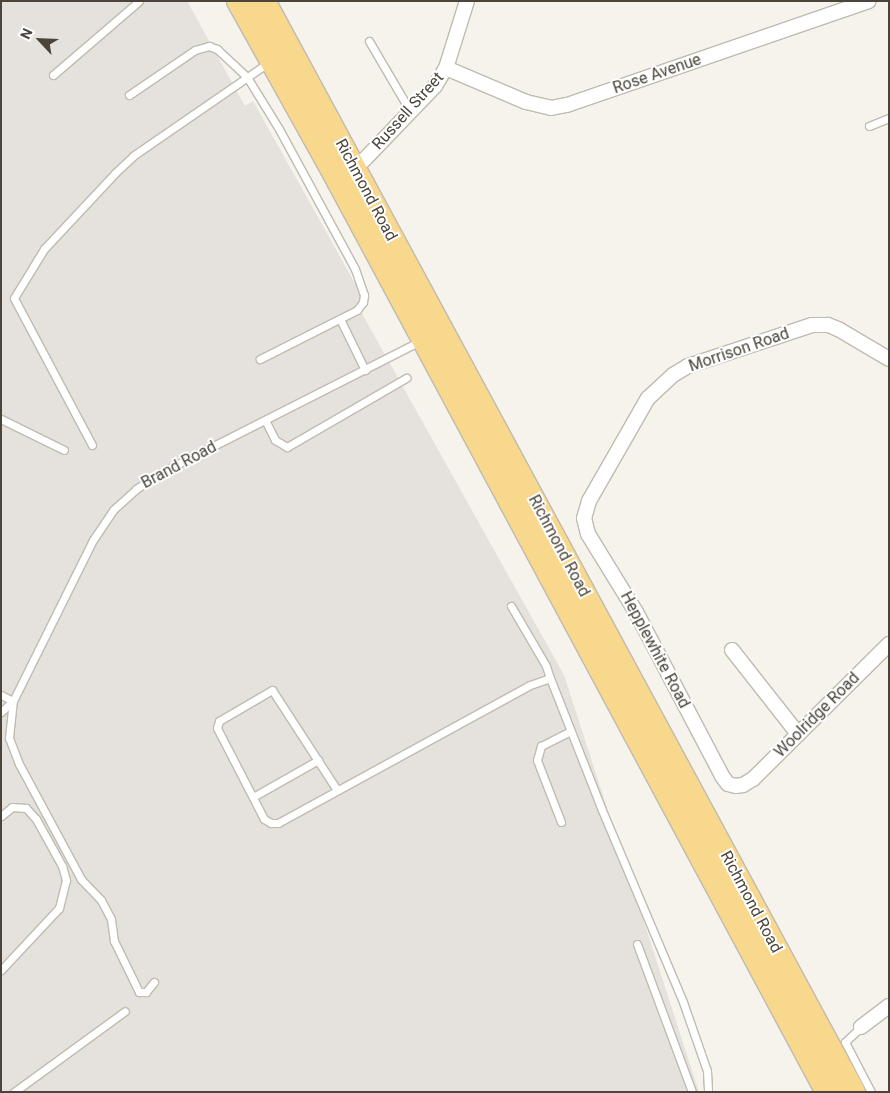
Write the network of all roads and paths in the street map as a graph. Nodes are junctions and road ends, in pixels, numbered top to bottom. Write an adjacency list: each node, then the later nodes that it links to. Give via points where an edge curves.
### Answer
1 (139, 1): 9 (lane)
2 (239, 1): 7 (highway, Richmond Road)
3 (263, 1): 7 (highway, Richmond Road)
4 (468, 1): 8 (street, Russell Street)
5 (869, 1): 8 (street, Rose Avenue, via 567,106 551,108 526,102)
6 (369, 42): 12 (lane)
7 (280, 55): 10 (lane); 15 (highway, Richmond Road)
8 (446, 68): 12 (street, Russell Street, via 435,86)
9 (53, 75)
10 (247, 78): 11 (lane, via 217,49 203,46); 16 (lane, via 279,129 355,269 364,295 363,302 358,310); 24 (lane, via 133,156 44,249 14,298)
11 (129, 95)
12 (410, 111): 15 (street, Russell Street)
13 (889, 118): 14 (lane)
14 (869, 126)
15 (346, 173): 17 (highway, Richmond Road)
16 (340, 319): 18 (lane); 20 (lane)
17 (433, 335): 20 (lane, Brand Road); 51 (highway, Richmond Road); 52 (highway, Richmond Road)
18 (260, 359)
19 (889, 359): 26 (street, Morrison Road, via 838,329 812,325 688,366 673,374 648,398)
20 (365, 370): 23 (lane, Brand Road)
21 (406, 378): 23 (lane, via 287,447 276,440)
22 (1, 420): 25 (lane)
23 (265, 420): 32 (lane, Brand Road, via 164,471 136,488 113,510 93,540)
24 (92, 445)
25 (64, 450)
26 (589, 501): 37 (street, Hepplewhite Road, via 584,518 588,534 636,612 722,776 728,784)
27 (511, 606): 30 (lane)
28 (889, 644): 35 (street, Woolridge Road)
29 (732, 650): 35 (street)
30 (550, 678): 34 (lane); 38 (lane, via 530,685)
31 (1, 695): 32 (lane)
32 (13, 701): 33 (lane); 44 (lane, via 9,738 19,764 81,879 101,900 111,919 114,941 139,992 146,992)
33 (1, 712)
34 (570, 731): 41 (lane, via 541,746 537,760); 50 (lane, via 683,1002 707,1071)
35 (798, 734): 37 (street, Woolridge Road)
36 (318, 760): 38 (lane); 39 (lane); 39 (lane, via 274,692 269,690 218,724)
37 (743, 785)
38 (336, 790): 39 (lane, via 278,823 264,819)
39 (253, 797)
40 (1, 816): 43 (lane, via 12,807 26,808 36,819 62,866 66,880 59,908)
41 (561, 822)
42 (637, 944): 49 (lane)
43 (1, 970)
44 (154, 982)
45 (889, 1006): 47 (street)
46 (126, 1011): 48 (lane)
47 (861, 1027): 53 (lane, via 845,1042)
48 (14, 1092)
49 (692, 1092)
50 (708, 1092)
51 (828, 1092)
52 (854, 1092)
53 (871, 1092)

